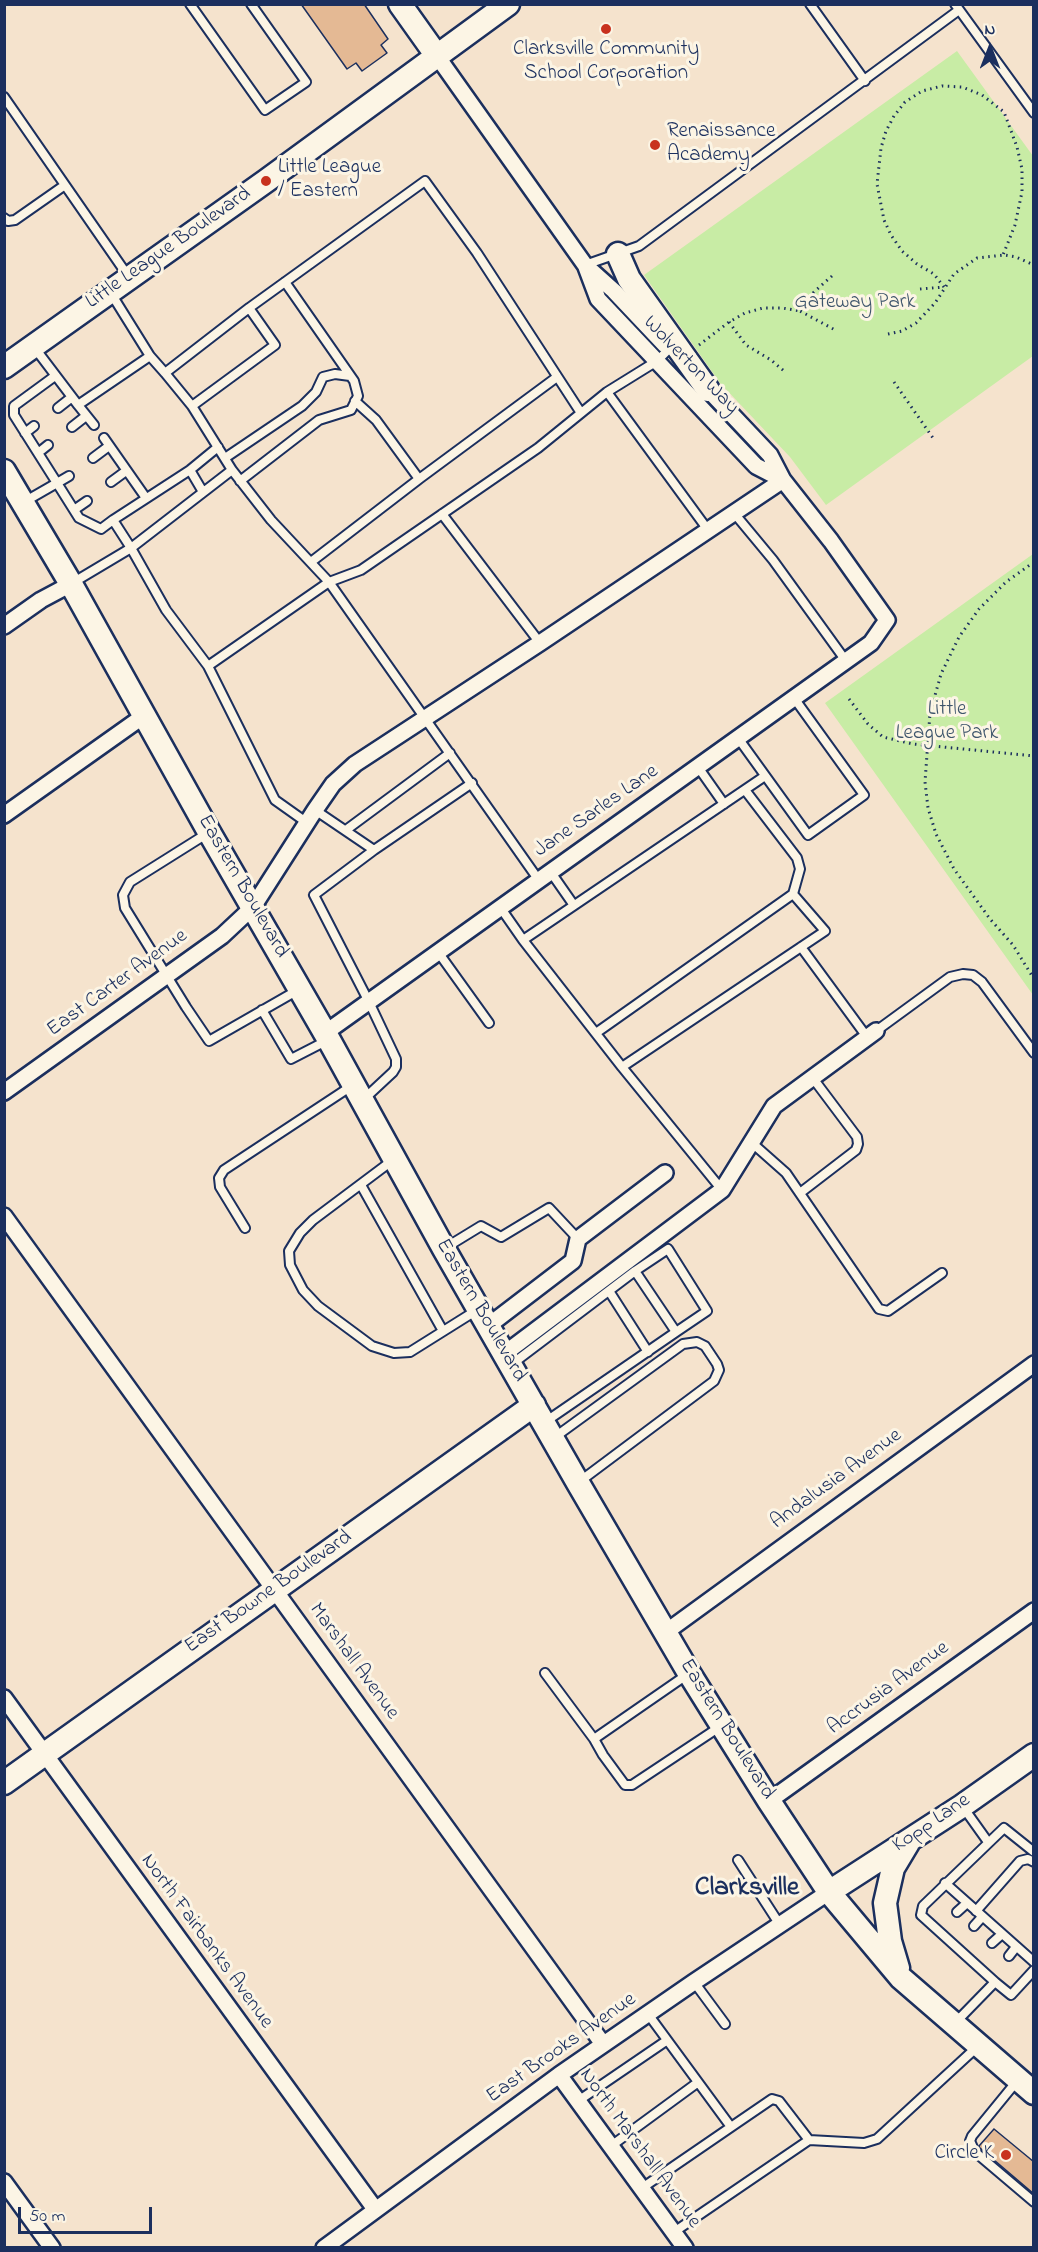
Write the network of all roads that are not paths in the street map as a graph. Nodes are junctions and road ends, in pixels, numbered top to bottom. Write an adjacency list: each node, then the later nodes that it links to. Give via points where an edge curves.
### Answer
1 (190, 4): 2 (lane, via 265,110 306,82)
2 (251, 4)
3 (400, 4): 7 (main road)
4 (508, 4): 7 (main road, Little League Boulevard)
5 (810, 4): 8 (lane)
6 (957, 7): 8 (lane); 10 (lane)
7 (437, 56): 14 (street, Wolverton Way); 15 (main road, Little League Boulevard)
8 (865, 81): 13 (lane, via 639,246)
9 (4, 96): 11 (lane)
10 (1034, 113)
11 (65, 185): 12 (lane, via 15,220); 15 (lane)
12 (4, 218)
13 (618, 254): 14 (lane); 28 (main road, via 629,279)
14 (585, 265): 20 (street, Wolverton Way); 22 (street, Wolverton Way, via 598,299)
15 (129, 277): 17 (main road, Little League Boulevard)
16 (285, 282): 18 (lane); 26 (lane); 27 (lane, via 425,181)
17 (110, 291): 19 (main road, Little League Boulevard); 21 (lane)
18 (249, 308): 24 (lane); 33 (lane, via 275,345)
19 (33, 346): 23 (main road, Little League Boulevard); 25 (lane)
20 (669, 349): 22 (lane); 28 (street, Wolverton Way)
21 (150, 356): 24 (lane); 32 (lane)
22 (657, 361): 29 (lane); 54 (street, Wolverton Way, via 756,466)
23 (4, 367)
24 (165, 373): 33 (lane)
25 (55, 376): 30 (lane); 40 (lane, via 14,406 14,415)
26 (350, 376): 31 (lane, via 358,396); 47 (lane, via 323,377 316,392 302,406)
27 (557, 377): 35 (lane); 53 (lane)
28 (708, 390): 54 (street, Wolverton Way, via 770,455)
29 (607, 392): 35 (lane); 66 (lane)
30 (72, 397): 32 (lane); 34 (lane)
31 (356, 401): 53 (lane, via 376,420); 55 (lane, via 351,410 319,420)
32 (78, 405): 36 (lane)
33 (192, 406): 44 (lane)
34 (58, 408)
35 (581, 413): 64 (lane, via 538,448)
36 (87, 416): 37 (lane); 39 (lane)
37 (94, 425)
38 (34, 426): 40 (lane)
39 (72, 427)
40 (25, 433): 45 (lane)
41 (104, 438): 43 (lane)
42 (48, 445): 45 (lane)
43 (109, 446): 46 (lane); 50 (lane)
44 (218, 447): 47 (lane); 48 (lane)
45 (38, 453): 57 (lane)
46 (93, 458)
47 (225, 458): 49 (lane)
48 (190, 470): 58 (lane); 59 (lane)
49 (232, 470): 55 (lane); 58 (lane)
50 (126, 471): 56 (lane); 59 (lane)
51 (69, 476): 57 (lane)
52 (6, 477): 61 (main road, Eastern Boulevard)
53 (419, 479): 68 (lane)
54 (783, 480): 63 (street, East Carter Avenue); 71 (street, Wolverton Way)
55 (240, 481): 68 (lane)
56 (111, 482)
57 (57, 483): 61 (lane); 62 (lane)
58 (203, 492): 67 (lane)
59 (146, 498): 65 (lane)
60 (87, 501): 62 (lane)
61 (23, 503): 70 (main road, Eastern Boulevard)
62 (74, 510): 65 (lane, via 79,518 101,529)
63 (734, 513): 66 (street, East Carter Avenue); 74 (lane)
64 (442, 514): 69 (lane, via 361,570); 73 (lane)
65 (113, 520): 67 (lane)
66 (708, 531): 73 (street, East Carter Avenue)
67 (131, 548): 70 (lane); 75 (lane, via 166,610)
68 (311, 562): 69 (lane)
69 (329, 582): 75 (lane); 78 (lane)
70 (71, 584): 72 (street); 77 (main road, Eastern Boulevard)
71 (887, 620): 74 (street, Jane Sarles Lane, via 871,643)
72 (4, 626)
73 (540, 644): 78 (street, East Carter Avenue)
74 (846, 661): 76 (street, Jane Sarles Lane)
75 (208, 666): 87 (lane, via 275,800)
76 (794, 698): 79 (street, Jane Sarles Lane); 82 (lane, via 864,795 808,835)
77 (145, 716): 86 (street); 89 (main road, Eastern Boulevard)
78 (426, 718): 80 (lane); 87 (street, East Carter Avenue, via 355,764 333,784)
79 (738, 738): 81 (street, Jane Sarles Lane); 82 (lane)
80 (450, 753): 83 (lane); 88 (lane)
81 (698, 766): 85 (lane); 91 (street, Jane Sarles Lane)
82 (765, 776): 84 (lane)
83 (472, 783): 90 (lane); 91 (lane)
84 (745, 789): 85 (lane); 92 (lane, via 797,858 800,869)
85 (724, 804): 93 (lane)
86 (4, 815)
87 (310, 816): 88 (lane); 94 (street, East Carter Avenue)
88 (346, 830): 90 (lane)
89 (209, 832): 94 (main road, Eastern Boulevard); 99 (lane, via 130,882 123,895 125,908)
90 (374, 850): 101 (lane, via 314,895)
91 (544, 875): 93 (lane); 95 (street, Jane Sarles Lane)
92 (793, 894): 97 (lane, via 825,931); 104 (lane)
93 (573, 904): 96 (lane)
94 (253, 907): 99 (street, East Carter Avenue, via 222,936); 100 (main road, Eastern Boulevard)
95 (500, 907): 96 (lane); 98 (street, Jane Sarles Lane)
96 (523, 940): 104 (lane)
97 (801, 947): 105 (lane); 108 (lane)
98 (438, 952): 101 (street, Jane Sarles Lane); 103 (lane)
99 (168, 975): 102 (lane, via 209,1041); 110 (street, East Carter Avenue)
100 (300, 988): 102 (lane); 106 (main road, Eastern Boulevard)
101 (369, 1002): 106 (street, Jane Sarles Lane); 111 (lane, via 396,1066 393,1072)
102 (262, 1011): 106 (lane, via 291,1059)
103 (489, 1023)
104 (596, 1033): 108 (lane)
105 (871, 1034): 107 (lane, via 950,977 973,975); 109 (street)
106 (327, 1036): 111 (main road, Eastern Boulevard)
107 (1034, 1053)
108 (622, 1067): 116 (lane)
109 (812, 1077): 112 (street, via 774,1106); 117 (lane, via 857,1137 858,1144 856,1150)
110 (4, 1092)
111 (358, 1092): 113 (main road, Eastern Boulevard); 119 (lane, via 224,1170 219,1178 220,1188)
112 (751, 1142): 116 (street); 117 (lane, via 786,1173)
113 (394, 1160): 115 (lane); 121 (main road, Eastern Boulevard)
114 (665, 1173): 120 (street)
115 (361, 1185): 126 (lane); 126 (lane, via 313,1220 289,1251 290,1265 303,1290 372,1346 394,1353 410,1352)
116 (722, 1190): 129 (street)
117 (800, 1193): 123 (lane, via 879,1309 888,1311)
118 (4, 1216): 133 (street, Marshall Avenue)
119 (245, 1228)
120 (578, 1239): 121 (lane, via 549,1208 501,1237 481,1226); 125 (street, via 573,1261)
121 (444, 1249): 125 (main road, Eastern Boulevard)
122 (635, 1271): 124 (lane); 127 (lane); 127 (lane, via 668,1249 707,1311)
123 (942, 1273)
124 (609, 1291): 128 (lane); 129 (lane)
125 (483, 1317): 126 (lane); 129 (main road, Eastern Boulevard)
126 (443, 1331)
127 (676, 1332): 128 (lane)
128 (648, 1352): 131 (lane)
129 (507, 1360): 131 (main road, Eastern Boulevard)
130 (1034, 1364): 135 (street, Andalusia Avenue)
131 (543, 1422): 132 (main road, Eastern Boulevard); 132 (lane, via 683,1344 698,1342 705,1346 717,1364 719,1370 714,1381); 133 (main road, East Bowne Boulevard)
132 (578, 1483): 135 (main road, Eastern Boulevard)
133 (274, 1589): 141 (main road, East Bowne Boulevard); 172 (street, Marshall Avenue)
134 (1034, 1611): 144 (street, Accrusia Avenue)
135 (666, 1632): 137 (main road, Eastern Boulevard)
136 (545, 1673): 140 (lane)
137 (689, 1673): 139 (main road, Eastern Boulevard); 140 (lane)
138 (4, 1698): 141 (street, North Fairbanks Avenue)
139 (722, 1726): 140 (lane, via 632,1785 625,1785); 144 (main road, Eastern Boulevard)
140 (594, 1738)
141 (44, 1754): 143 (main road, East Bowne Boulevard); 184 (street, North Fairbanks Avenue)
142 (1034, 1755): 145 (main road, Kopp Lane)
143 (4, 1783)
144 (769, 1801): 152 (main road, Eastern Boulevard)
145 (962, 1806): 146 (main road, Kopp Lane); 147 (lane)
146 (910, 1840): 152 (main road, Kopp Lane); 166 (main road, via 893,1868 885,1904)
147 (988, 1842): 148 (lane, via 1004,1828); 151 (lane)
148 (1034, 1852)
149 (738, 1860): 157 (lane)
150 (1034, 1862): 154 (lane, via 1020,1861)
151 (945, 1883): 153 (lane); 165 (lane, via 923,1906 921,1915 941,1928)
152 (830, 1892): 157 (street, East Brooks Avenue); 166 (main road, Eastern Boulevard)
153 (967, 1903): 154 (lane); 155 (lane)
154 (976, 1911): 156 (lane)
155 (957, 1912)
156 (982, 1917): 158 (lane); 159 (lane)
157 (780, 1925): 167 (street, East Brooks Avenue)
158 (974, 1926)
159 (1002, 1934): 160 (lane); 161 (lane)
160 (992, 1943)
161 (1016, 1947): 162 (lane); 163 (lane)
162 (1008, 1956)
163 (1034, 1962)
164 (1034, 1970): 165 (lane, via 1011,1995)
165 (993, 1977): 170 (lane)
166 (901, 1978): 170 (main road, Eastern Boulevard)
167 (694, 1982): 168 (street, East Brooks Avenue); 169 (lane)
168 (648, 2014): 171 (lane); 172 (street, East Brooks Avenue)
169 (725, 2024)
170 (954, 2024): 173 (main road, Eastern Boulevard)
171 (666, 2041): 175 (lane); 177 (lane)
172 (603, 2044): 174 (street, East Brooks Avenue)
173 (979, 2046): 176 (main road, Eastern Boulevard); 179 (lane, via 877,2139 864,2143)
174 (559, 2075): 177 (street, North Marshall Avenue); 184 (street, East Brooks Avenue)
175 (698, 2083): 178 (lane); 180 (lane)
176 (1026, 2086): 183 (lane, via 970,2141 975,2152)
177 (578, 2101): 180 (street, North Marshall Avenue)
178 (731, 2127): 179 (lane, via 772,2099 779,2102); 182 (lane)
179 (809, 2140): 185 (lane)
180 (611, 2146): 182 (street, North Marshall Avenue)
181 (4, 2182): 186 (street)
182 (642, 2188): 185 (street, North Marshall Avenue)
183 (1034, 2202)
184 (375, 2209): 187 (street, East Brooks Avenue)
185 (674, 2232): 188 (street, North Marshall Avenue)
186 (52, 2247)
187 (324, 2247)
188 (685, 2247)

